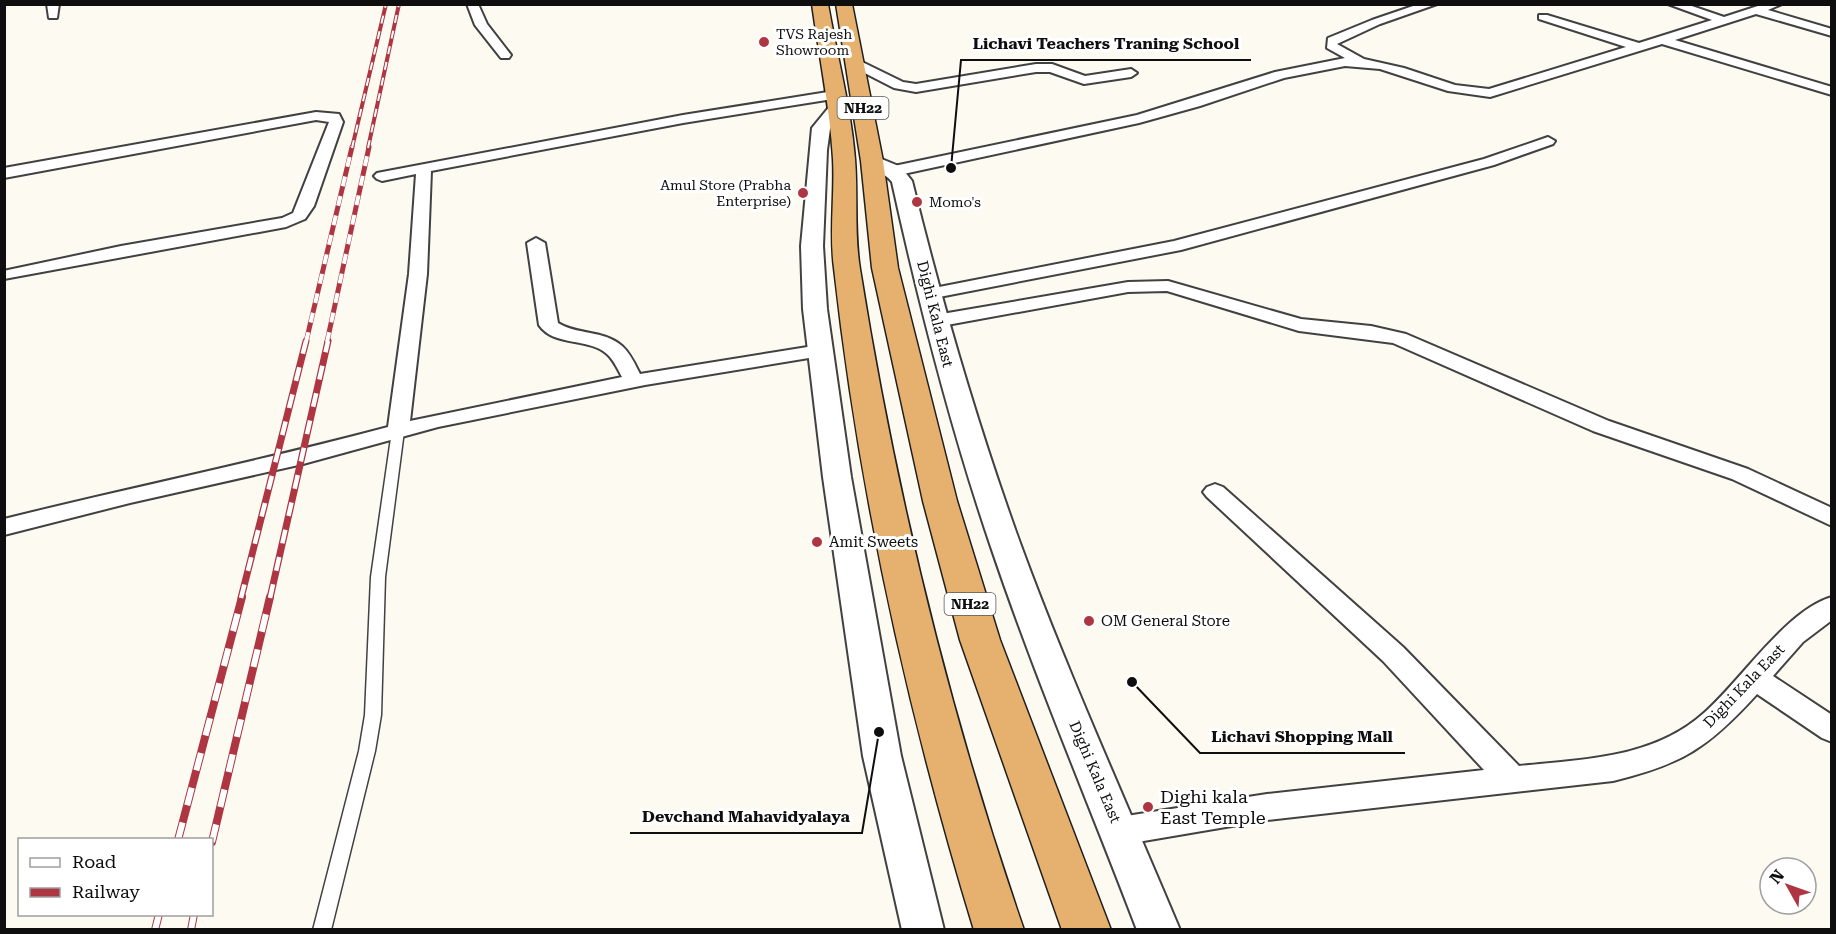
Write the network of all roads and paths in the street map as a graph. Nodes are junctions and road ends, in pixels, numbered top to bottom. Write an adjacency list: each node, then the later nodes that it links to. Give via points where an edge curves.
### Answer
1 (472, 4): 13 (street, via 481,25)
2 (820, 4): 18 (highway, NH22)
3 (844, 4): 14 (highway, NH22)
4 (1432, 4): 15 (street, via 1332,41 1335,48)
5 (1672, 4): 9 (street)
6 (1777, 4): 7 (street)
7 (1758, 11): 9 (street); 10 (street)
8 (1543, 17): 12 (street)
9 (1726, 21): 11 (street)
10 (1832, 33)
11 (1664, 40): 12 (street); 17 (street)
12 (1640, 47): 15 (street, via 1490,93 1455,91)
13 (505, 55)
14 (856, 63): 16 (street, via 899,85 916,88 1036,68 1084,80); 20 (highway, NH22)
15 (1362, 63): 20 (street, via 1329,64 1297,71 1127,122)
16 (1131, 73)
17 (1832, 91)
18 (835, 102): 21 (street, via 682,119); 27 (street, via 821,128 817,160 812,246); 40 (highway, NH22, via 844,158 846,265 870,424 921,665 962,816)
19 (1548, 141): 26 (street, via 1489,162)
20 (883, 166): 26 (street, Dighi Kala East, via 902,181); 41 (highway, NH22, via 885,268 940,501 980,640)
21 (424, 168): 23 (street); 29 (street, via 418,274)
22 (4, 173): 25 (street, via 316,116 334,117 336,122 306,207 286,222)
23 (382, 176)
24 (536, 243): 28 (street, via 549,326 610,347 619,354)
25 (8, 275)
26 (933, 307): 31 (street, via 1168,286 1299,325 1371,332 1400,339 1601,426 1740,474); 37 (street, Dighi Kala East, via 946,361 995,510 1045,650)
27 (820, 351): 28 (street); 39 (street, via 882,756)
28 (635, 381): 29 (street)
29 (398, 431): 32 (street); 38 (lane, via 378,577 372,724)
30 (1215, 492): 36 (street, via 1393,654)
31 (1832, 518)
32 (4, 527)
33 (1832, 606): 34 (street, Dighi Kala East, via 1794,635)
34 (1754, 678): 35 (street); 36 (street, Dighi Kala East, via 1714,722 1679,746 1647,760 1613,768)
35 (1832, 730)
36 (1512, 779): 37 (street, Dighi Kala East, via 1267,807)
37 (1120, 831): 42 (street)
38 (322, 930)
39 (923, 930)
40 (999, 930)
41 (1087, 930)
42 (1159, 930)

